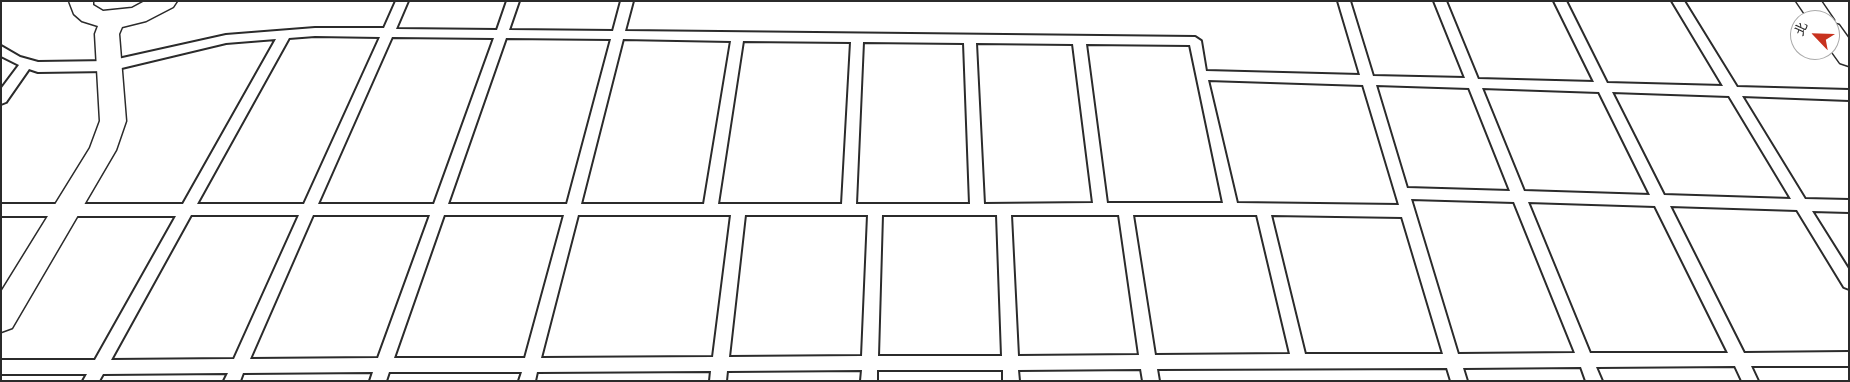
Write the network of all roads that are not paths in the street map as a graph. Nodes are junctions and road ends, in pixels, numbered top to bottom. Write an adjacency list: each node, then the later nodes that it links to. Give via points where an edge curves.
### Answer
1 (81, 1): 10 (street, via 82,8 90,15)
2 (165, 1): 10 (street, via 138,15)
3 (402, 1): 11 (lane)
4 (513, 1): 12 (lane)
5 (627, 1): 14 (lane)
6 (1344, 1): 25 (lane)
7 (1440, 1): 26 (lane)
8 (1560, 1): 27 (lane)
9 (1678, 1): 28 (lane)
10 (113, 19): 23 (street, via 107,34)
11 (388, 33): 12 (lane); 13 (lane); 50 (lane)
12 (501, 34): 14 (lane); 36 (lane)
13 (285, 35): 23 (lane, via 226,39); 49 (lane)
14 (618, 35): 15 (lane); 51 (lane)
15 (738, 36): 16 (lane); 37 (lane)
16 (857, 38): 17 (lane); 39 (lane)
17 (970, 39): 18 (lane); 41 (lane)
18 (1079, 40): 24 (lane, via 1194,41); 43 (lane)
19 (1840, 45): 21 (street)
20 (1, 50): 22 (lane)
21 (1849, 57)
22 (27, 63): 23 (lane, via 38,67); 30 (lane)
23 (109, 66): 48 (street, via 113,121 103,150)
24 (1201, 75): 25 (lane); 45 (lane)
25 (1368, 80): 26 (lane); 31 (lane)
26 (1474, 83): 27 (lane); 32 (lane)
27 (1603, 88): 28 (lane); 33 (lane)
28 (1733, 92): 29 (lane); 34 (lane)
29 (1849, 95)
30 (1, 99)
31 (1403, 193): 32 (lane); 52 (lane)
32 (1519, 196): 33 (lane); 58 (lane)
33 (1660, 200): 34 (lane); 55 (lane)
34 (1801, 204): 35 (lane); 53 (lane)
35 (1849, 206)
36 (439, 209): 50 (lane); 51 (lane); 65 (lane)
37 (710, 209): 38 (lane); 51 (lane)
38 (739, 209): 39 (lane); 64 (lane)
39 (849, 209): 40 (lane)
40 (875, 209): 41 (lane); 62 (lane)
41 (977, 209): 42 (lane)
42 (1004, 209): 43 (lane); 60 (lane)
43 (1101, 209): 44 (lane)
44 (1125, 209): 45 (lane); 61 (lane)
45 (1231, 209): 46 (lane)
46 (1263, 209): 52 (lane); 59 (lane)
47 (1, 210): 48 (lane)
48 (67, 210): 49 (lane); 54 (street)
49 (186, 210): 50 (lane); 66 (lane)
50 (309, 210): 67 (lane)
51 (572, 210): 63 (lane)
52 (1408, 211): 57 (lane)
53 (1849, 283)
54 (1, 319)
55 (1740, 359): 56 (lane); 58 (lane); 79 (lane)
56 (1849, 359)
57 (1453, 360): 58 (lane); 59 (lane); 77 (lane)
58 (1585, 360): 78 (lane)
59 (1299, 361): 61 (lane)
60 (1010, 362): 61 (lane); 62 (lane); 75 (lane)
61 (1148, 362): 76 (lane)
62 (870, 363): 64 (lane); 74 (lane)
63 (532, 364): 64 (lane); 65 (lane); 72 (lane)
64 (720, 364): 73 (lane)
65 (384, 365): 67 (lane); 71 (lane)
66 (99, 366): 67 (lane); 68 (lane); 69 (lane)
67 (238, 366): 70 (lane)
68 (1, 367)
69 (91, 381)
70 (232, 381)
71 (378, 381)
72 (527, 381)
73 (718, 381)
74 (869, 381)
75 (1011, 381)
76 (1152, 381)
77 (1459, 381)
78 (1594, 381)
79 (1750, 381)

